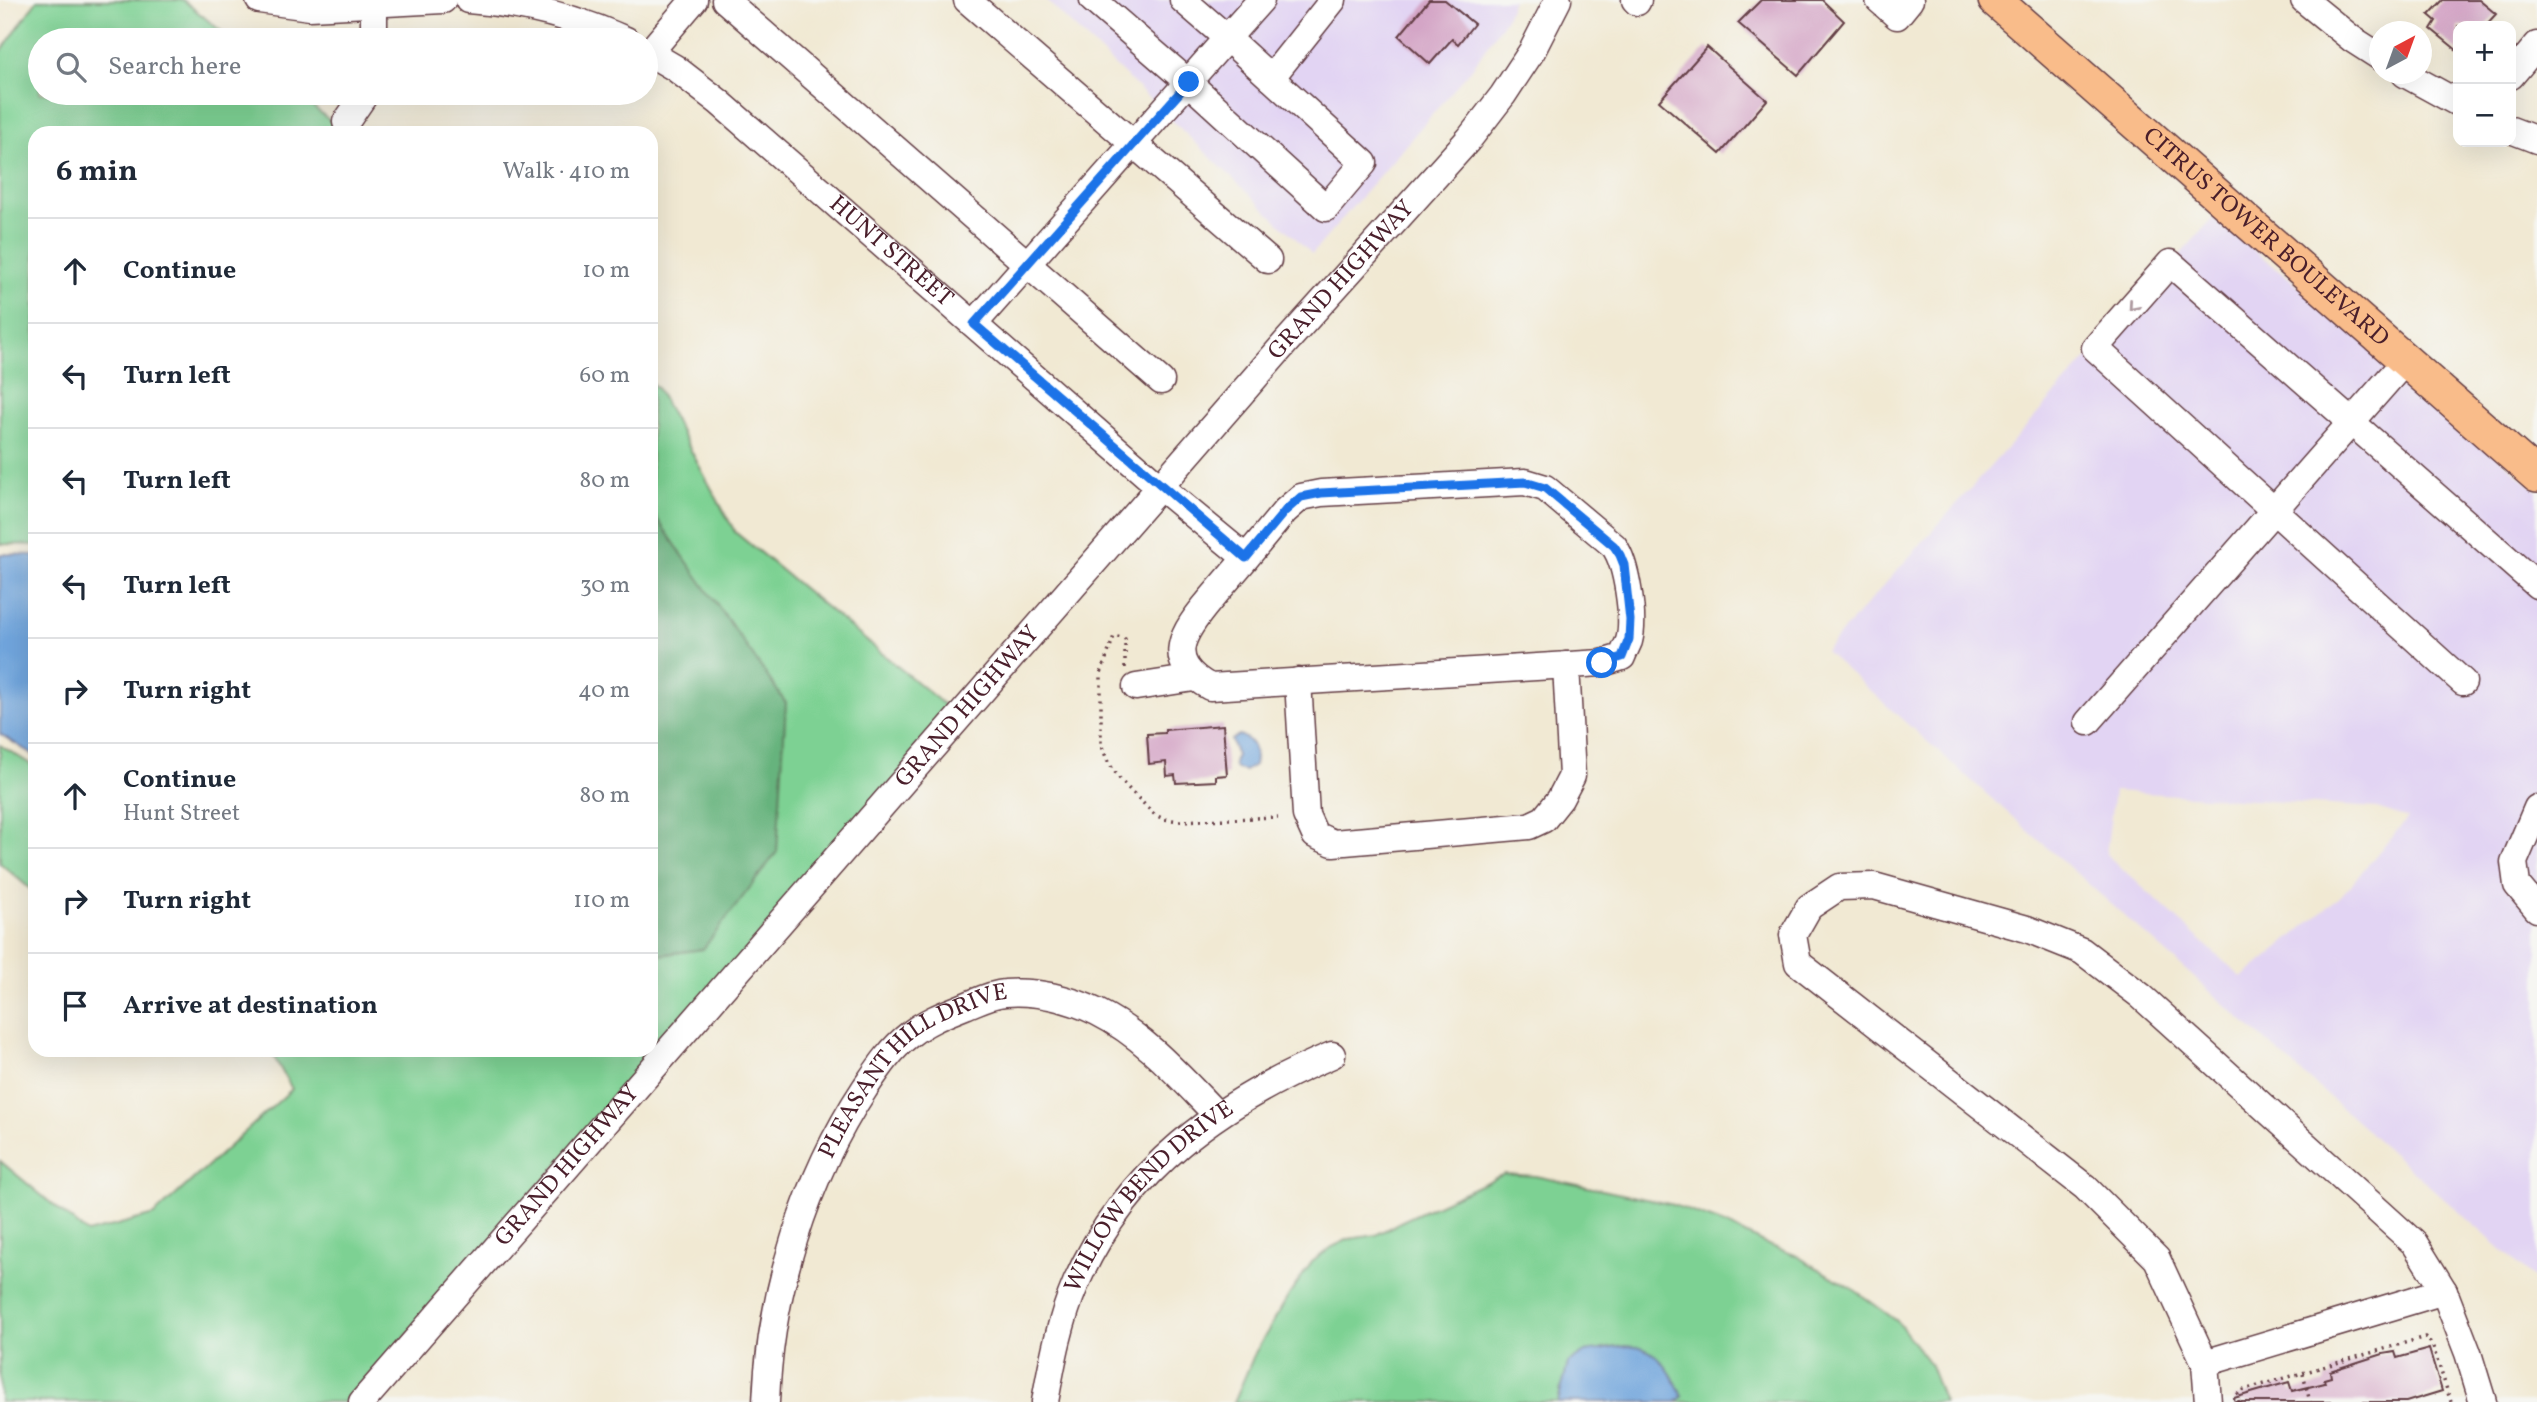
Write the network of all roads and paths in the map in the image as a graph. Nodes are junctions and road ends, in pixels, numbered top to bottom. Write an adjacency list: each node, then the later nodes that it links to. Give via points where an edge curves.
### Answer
1 (259, 0): 16 (street, via 310,7)
2 (443, 0): 16 (street)
3 (468, 0): 18 (street, via 524,6)
4 (694, 0): 20 (street)
5 (725, 0): 35 (street)
6 (968, 0): 33 (street)
7 (1093, 0): 26 (street)
8 (1183, 0): 19 (street)
9 (1261, 0): 19 (street)
10 (1333, 0): 25 (street)
11 (1558, 0): 41 (street, GRAND HIGHWAY, via 1525,62 1469,139)
12 (1879, 0): 13 (street, via 1896,16)
13 (1910, 0)
14 (1995, 0): 37 (main road, CITRUS TOWER BOULEVARD)
15 (2304, 0): 22 (street)
16 (374, 3): 17 (street)
17 (374, 28)
18 (599, 28)
19 (1227, 37): 25 (street); 26 (street)
20 (658, 41)
21 (2537, 45): 24 (street)
22 (2369, 50)
23 (658, 58): 36 (street, HUNT STREET, via 712,96)
24 (2516, 70)
25 (1271, 78): 26 (street, via 1363,163 1326,208)
26 (1189, 82): 33 (street)
27 (2423, 84): 28 (street)
28 (2453, 100)
29 (358, 105): 30 (street)
30 (346, 122)
31 (2516, 132): 32 (street)
32 (2537, 140)
33 (1134, 144): 34 (street); 35 (street)
34 (1268, 260)
35 (1028, 264): 36 (street); 38 (street)
36 (974, 324): 41 (street, HUNT STREET)
37 (2405, 360): 39 (street); 40 (main road, CITRUS TOWER BOULEVARD)
38 (1161, 380)
39 (2352, 422): 42 (street); 42 (street, one-way to 42, via 2171,263 2095,348); 44 (street)
40 (2537, 476)
41 (1160, 486): 43 (street, HUNT STREET); 59 (street, GRAND HIGHWAY)
42 (2273, 510): 49 (street); 50 (street)
43 (1246, 558): 45 (street, via 1301,497 1525,482 1537,485 1614,546 1624,565 1630,620 1622,657); 46 (street, via 1189,625 1182,643 1183,664)
44 (2537, 585)
45 (1566, 665): 47 (street); 47 (street, via 1572,776 1544,819 1529,826 1333,843 1315,835 1306,815)
46 (1194, 678): 47 (street, via 1210,687); 48 (street)
47 (1298, 681)
48 (1130, 682): 52 (path, via 1125,639 1114,636 1101,673 1101,744 1122,782 1155,815 1179,821)
49 (2463, 682)
50 (2088, 722)
51 (2537, 808): 53 (street, via 2514,862 2517,885)
52 (1279, 817)
53 (2537, 909)
54 (1332, 1055): 55 (street, WILLOW BEND DRIVE, via 1285,1075)
55 (1217, 1115): 60 (street, PLEASANT HILL DRIVE, via 1155,1052 1125,1029 1067,1001 1005,993 925,1023 883,1062 830,1150 786,1267 774,1321); 61 (street, WILLOW BEND DRIVE, via 1150,1171 1097,1244 1064,1318)
56 (2444, 1291): 57 (street); 57 (street, via 2415,1244 2141,996 2082,951 2027,929 1874,886 1839,887 1810,907 1793,935 1798,963 2085,1187 2157,1259); 66 (street)
57 (2205, 1363): 62 (street)
58 (2302, 1373): 63 (path, via 2241,1391); 64 (path); 65 (path, via 2425,1337 2432,1344)
59 (362, 1402)
60 (766, 1402)
61 (1045, 1402)
62 (2208, 1402)
63 (2239, 1402)
64 (2310, 1402)
65 (2451, 1402)
66 (2483, 1402)

